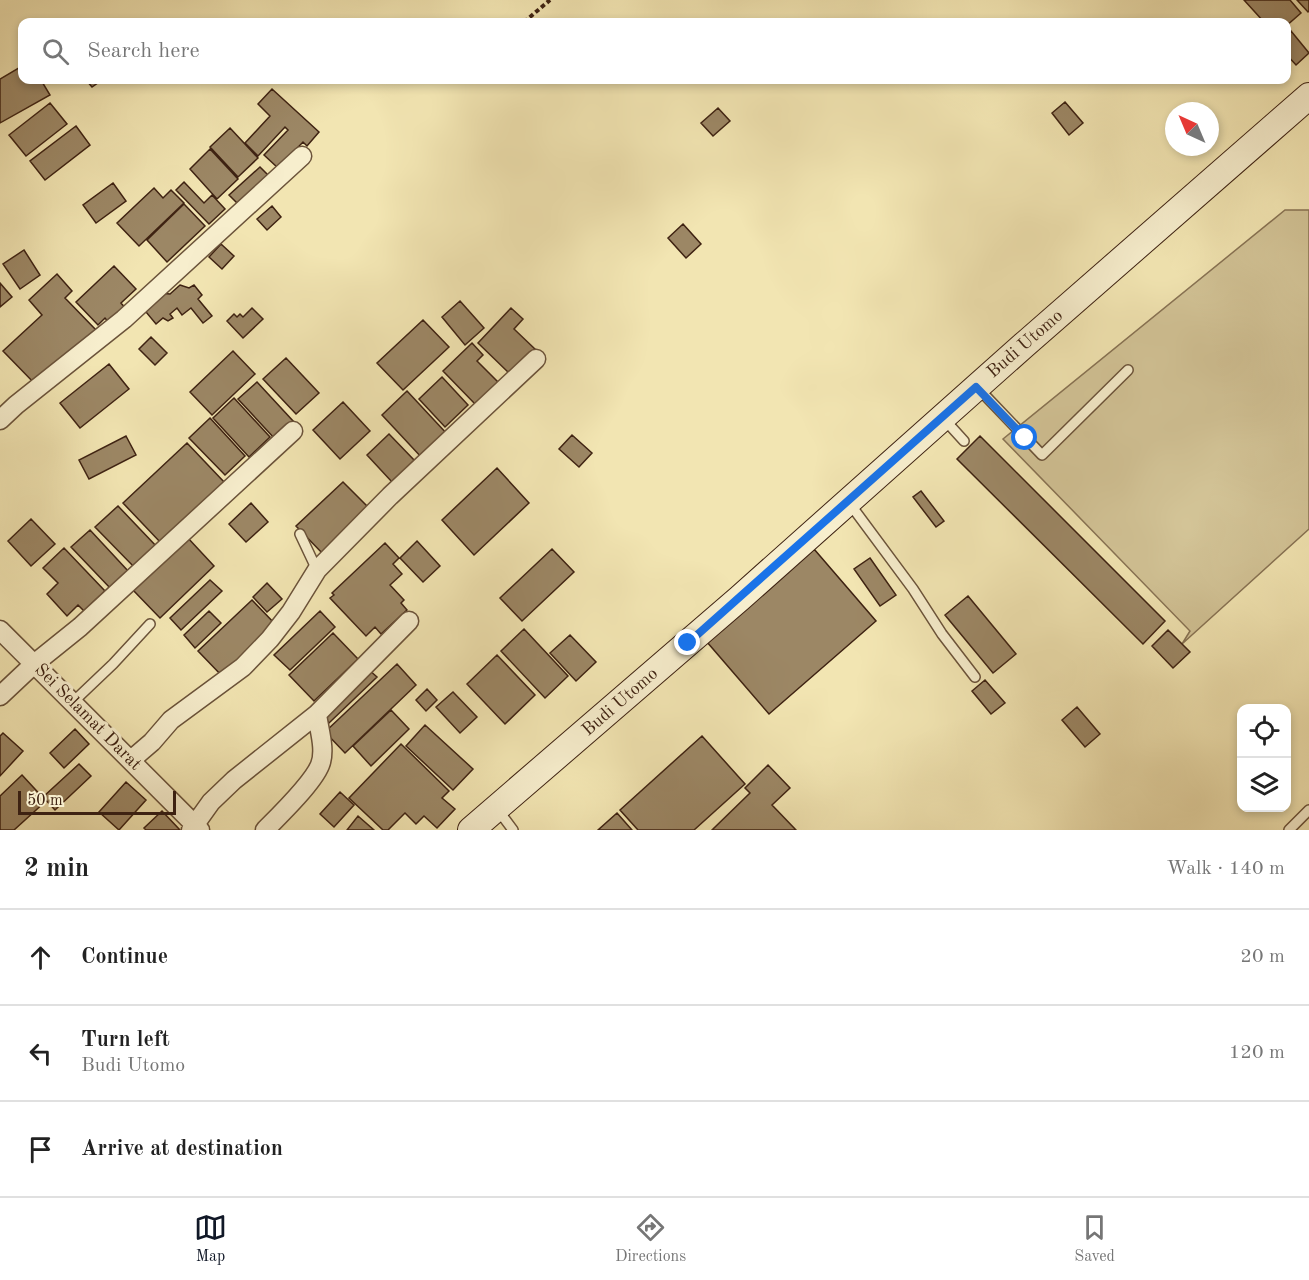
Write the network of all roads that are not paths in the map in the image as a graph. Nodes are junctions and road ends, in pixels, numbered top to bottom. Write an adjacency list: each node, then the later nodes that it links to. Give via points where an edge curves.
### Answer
1 (1309, 96): 5 (street, Budi Utomo)
2 (302, 156): 7 (street, via 124,319)
3 (536, 359): 12 (street)
4 (1128, 370): 5 (lane, via 1042,455)
5 (976, 387): 6 (street, Budi Utomo)
6 (943, 417): 9 (lane); 10 (street, Budi Utomo)
7 (0, 420)
8 (292, 431): 16 (street, via 80,627)
9 (964, 441)
10 (848, 502): 17 (lane); 22 (street, Budi Utomo)
11 (300, 534): 12 (lane)
12 (317, 570): 21 (street, via 291,612 243,668 171,720)
13 (409, 621): 20 (street)
14 (150, 624): 19 (lane)
15 (0, 630): 16 (street, Sei Selamat Darat)
16 (34, 664): 18 (street); 19 (street, Sei Selamat Darat)
17 (975, 676)
18 (0, 696)
19 (72, 703): 21 (street, Sei Selamat Darat)
20 (317, 714): 24 (street, via 322,747 320,766 301,793); 25 (street, via 234,780 211,802)
21 (130, 760): 25 (street, Sei Selamat Darat)
22 (496, 808): 26 (street, Budi Utomo); 27 (lane)
23 (1309, 810): 28 (lane)
24 (269, 826)
25 (195, 828)
26 (471, 830)
27 (513, 830)
28 (1289, 830)

